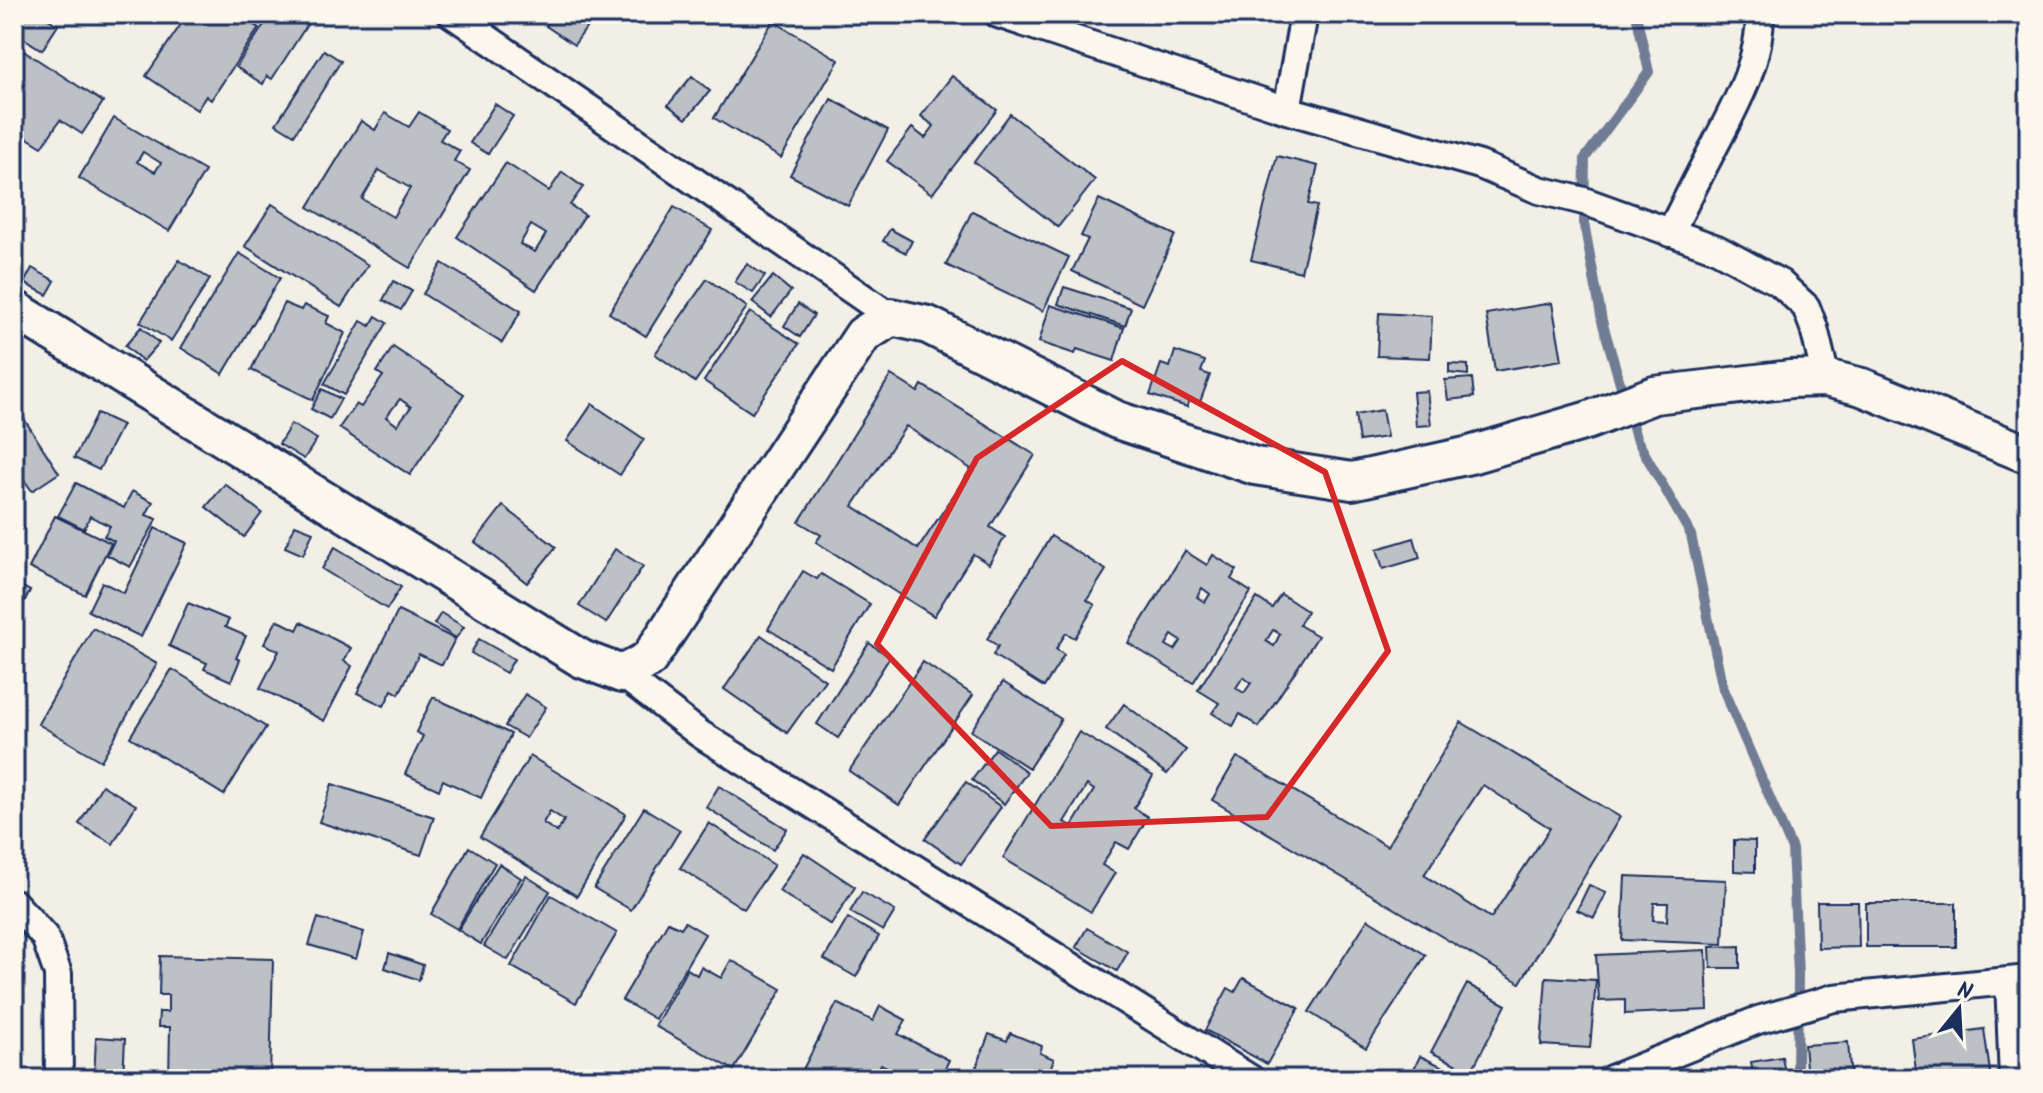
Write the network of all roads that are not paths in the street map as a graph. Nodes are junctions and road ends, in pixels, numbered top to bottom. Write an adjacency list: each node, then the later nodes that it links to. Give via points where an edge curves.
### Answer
1 (452, 14): 8 (street)
2 (998, 14): 5 (street)
3 (1304, 14): 5 (street)
4 (1760, 14): 6 (street, via 1749,74)
5 (1287, 110): 6 (street, via 1480,165)
6 (1670, 233): 9 (street, via 1717,249 1780,283 1806,307)
7 (14, 309): 11 (street, via 582,659)
8 (891, 317): 9 (street, via 928,325 1117,420 1255,466 1352,481 1470,455 1654,395); 11 (street, via 863,335 649,659)
9 (1826, 378): 10 (street, via 1862,387)
10 (2029, 455)
11 (622, 674): 15 (street, via 700,734)
12 (14, 903): 14 (street, via 45,937 58,974)
13 (2019, 980): 16 (street, via 1834,998 1758,1020); 17 (street)
14 (59, 1079)
15 (1251, 1079)
16 (1611, 1079)
17 (2013, 1079)

